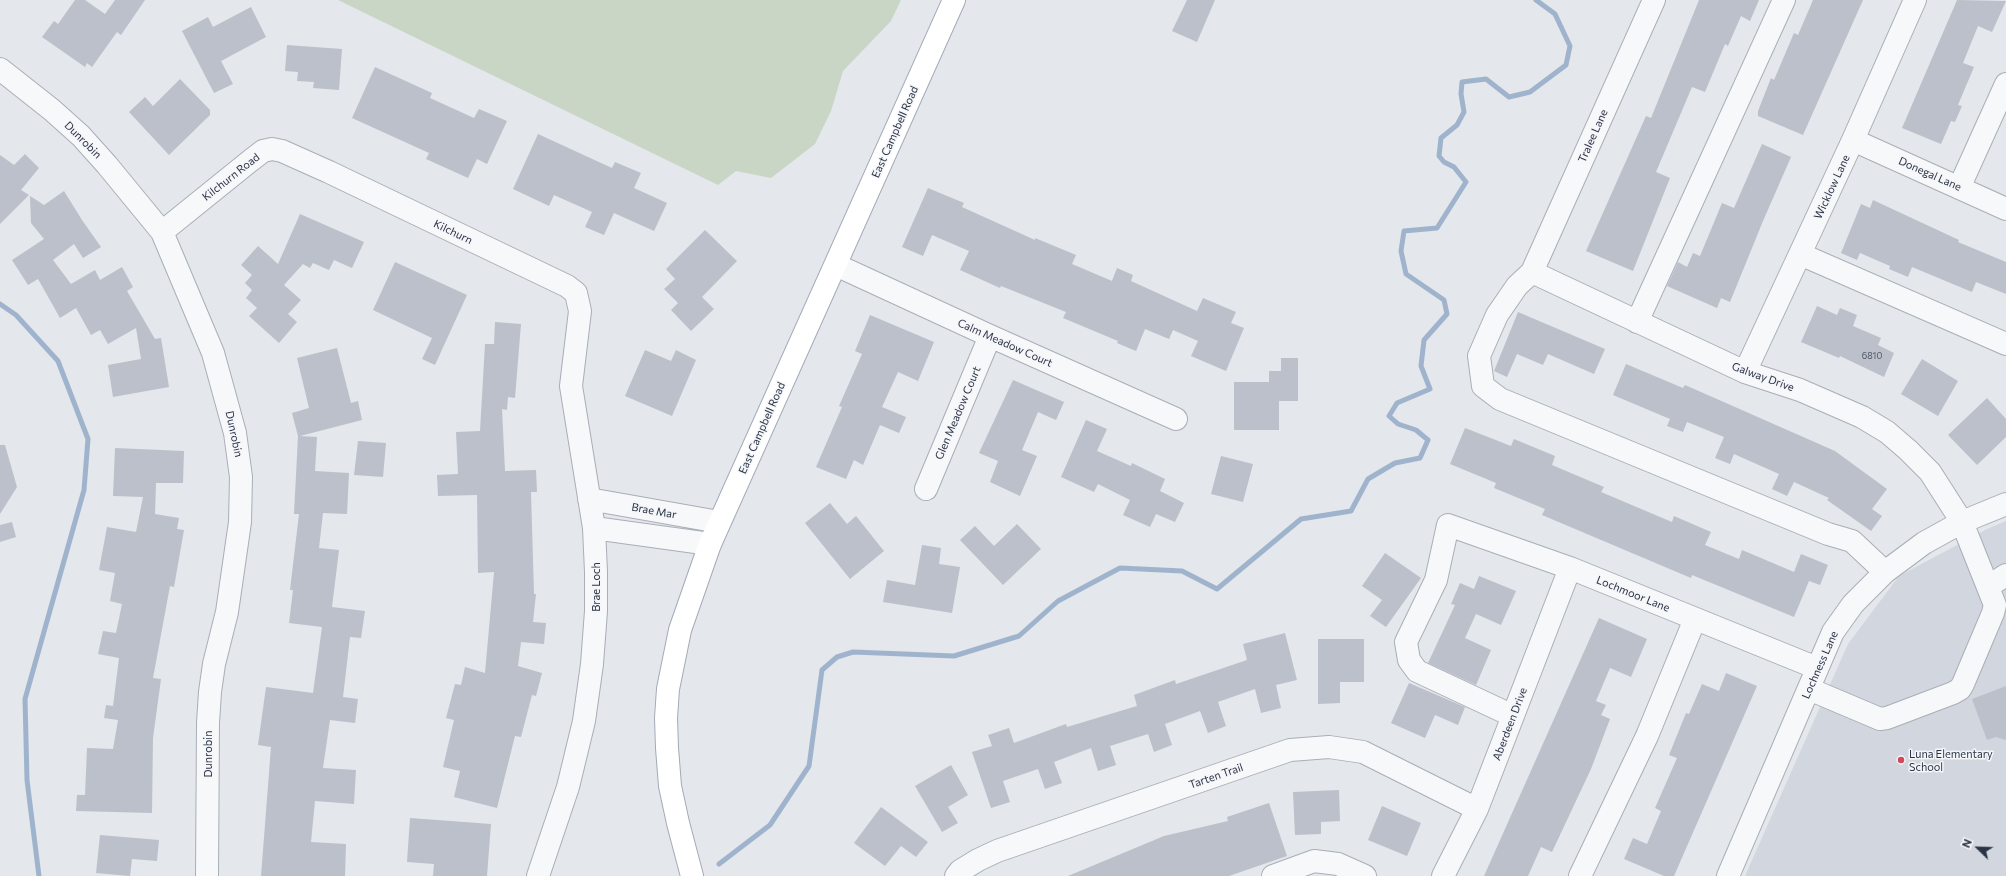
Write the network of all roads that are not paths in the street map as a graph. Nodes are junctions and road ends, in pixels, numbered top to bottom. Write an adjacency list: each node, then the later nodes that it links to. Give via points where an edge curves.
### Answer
1 (954, 0): 13 (main road, East Campbell Road)
2 (1654, 0): 14 (street, Tralee Lane)
3 (1784, 0): 16 (street)
4 (1915, 0): 7 (street, Wicklow Lane)
5 (0, 69): 11 (street, Dunrobin, via 81,136)
6 (2006, 84): 9 (street)
7 (1853, 140): 9 (street, Donegal Lane); 12 (street, Wicklow Lane)
8 (329, 172): 11 (street, Kilchurn Road, via 282,151 263,151); 15 (street, Kilchurn, via 567,286)
9 (1959, 188): 10 (street, Donegal Lane)
10 (2006, 209)
11 (162, 232): 36 (street, Dunrobin, via 213,353 235,433 242,477 240,522 210,692)
12 (1800, 254): 18 (street); 19 (street, Wicklow Lane)
13 (836, 265): 17 (street, Calm Meadow Court); 24 (main road, East Campbell Road)
14 (1532, 272): 16 (street, Galway Drive); 29 (street, via 1517,286 1497,315 1479,356 1483,386 1500,399 1828,534 1852,541)
15 (576, 294): 22 (street, Brae Loch, via 580,311 571,386)
16 (1637, 322): 19 (street, Galway Drive)
17 (990, 336): 20 (street, Calm Meadow Court); 21 (street, Glen Meadow Court)
18 (2006, 344)
19 (1745, 372): 25 (street, Galway Drive, via 1800,390 1862,417 1887,432 1930,472)
20 (1176, 419)
21 (926, 489)
22 (588, 499): 24 (street, Brae Mar); 26 (street, Brae Loch)
23 (2006, 504): 25 (street, Lochness Lane)
24 (719, 522): 27 (main road, East Campbell Road)
25 (1962, 522): 29 (street, Lochness Lane, via 1924,543); 30 (street, Galway Drive)
26 (594, 528): 27 (street); 37 (street, Brae Loch, via 596,611 585,715 568,787)
27 (710, 544): 38 (main road, East Campbell Road, via 680,630 668,689 666,718 670,786)
28 (1570, 568): 31 (street, Lochmoor Lane); 34 (street, Aberdeen Drive); 34 (street, Lochmoor Lane, via 1448,525 1436,580 1406,642 1409,660 1417,671)
29 (1885, 572): 32 (street, Lochness Lane, via 1853,604 1833,632)
30 (1997, 581): 33 (street, Galway Drive, via 1993,613 1960,689 1880,719)
31 (1695, 619): 32 (street, Lochmoor Lane); 43 (street, via 1647,736)
32 (1817, 668): 33 (street, Lochness Lane)
33 (1808, 689): 44 (street, Lochness Lane)
34 (1513, 716): 35 (street, Aberdeen Drive)
35 (1477, 809): 39 (street, Tarten Trail, via 1363,752 1329,746 1290,750 997,851 978,860); 42 (street, Aberdeen Drive)
36 (207, 876)
37 (538, 876)
38 (692, 876)
39 (956, 876)
40 (1273, 876): 41 (street, via 1314,862 1338,864)
41 (1365, 876)
42 (1443, 876)
43 (1580, 876)
44 (1728, 876)

